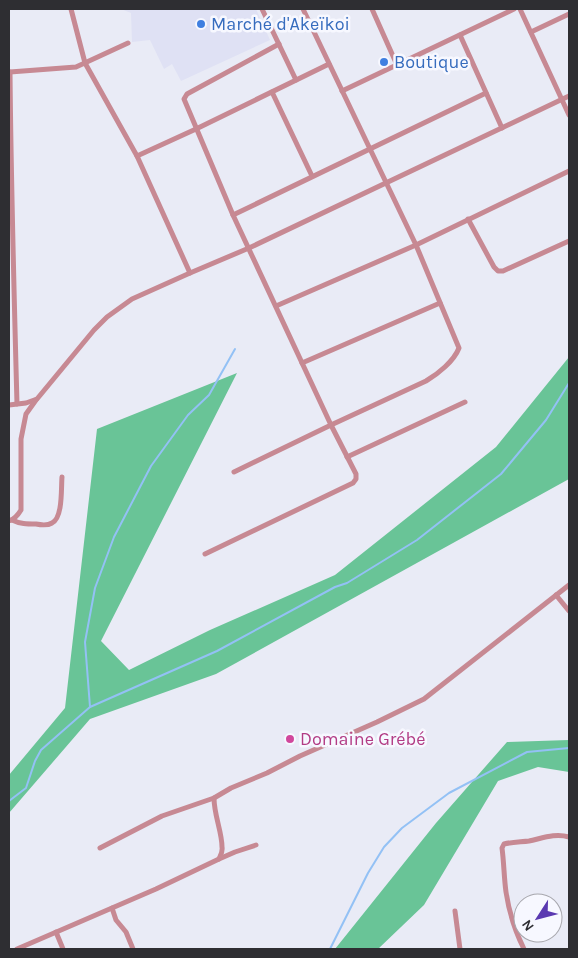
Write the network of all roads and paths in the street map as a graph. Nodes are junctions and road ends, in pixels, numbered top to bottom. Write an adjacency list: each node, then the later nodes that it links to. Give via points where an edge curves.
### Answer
1 (72, 9): 12 (street)
2 (262, 9): 11 (street)
3 (303, 9): 13 (street)
4 (372, 9): 14 (street)
5 (514, 9): 9 (street)
6 (520, 9): 8 (street)
7 (569, 14): 8 (street)
8 (531, 32): 21 (street)
9 (460, 35): 14 (street); 19 (street)
10 (128, 43): 12 (street)
11 (279, 44): 16 (street); 24 (street, via 187,94 184,100)
12 (85, 63): 15 (street, via 76,67); 26 (street)
13 (329, 64): 16 (street); 17 (street)
14 (397, 65): 17 (street)
15 (9, 72): 30 (street)
16 (296, 80): 18 (street)
17 (342, 91): 25 (street)
18 (272, 92): 24 (street); 28 (street)
19 (486, 93): 23 (street); 25 (street)
20 (569, 96): 21 (street)
21 (562, 99): 22 (street); 23 (street)
22 (569, 115)
23 (502, 128): 29 (street)
24 (196, 129): 26 (street); 31 (street)
25 (369, 148): 28 (street); 29 (street)
26 (137, 156): 36 (street)
27 (569, 171): 32 (street)
28 (312, 176): 31 (street)
29 (385, 183): 34 (street); 35 (street)
30 (10, 209): 37 (street)
31 (233, 215): 35 (street)
32 (468, 219): 33 (street, via 498,270 503,271); 34 (street)
33 (569, 241)
34 (416, 245): 38 (street); 39 (street)
35 (249, 248): 36 (street); 39 (street)
36 (190, 273): 42 (street, via 132,299 107,317)
37 (11, 276): 40 (street)
38 (440, 303): 41 (street); 46 (street, via 459,348 454,357 426,382)
39 (276, 306): 41 (street)
40 (12, 343): 44 (street)
41 (302, 363): 46 (street)
42 (37, 399): 44 (street); 50 (street, via 26,414 21,438 21,510)
43 (465, 402): 47 (street)
44 (17, 404): 45 (street)
45 (9, 405)
46 (330, 425): 47 (street); 48 (street)
47 (347, 457): 51 (street, via 356,474 353,483)
48 (234, 472)
49 (62, 477): 50 (street, via 60,510 52,524 21,524)
50 (10, 520)
51 (205, 554)
52 (569, 585): 53 (street)
53 (556, 595): 54 (street); 55 (street, via 424,699)
54 (569, 611)
55 (214, 798): 58 (street, via 162,816); 59 (street, via 222,846)
56 (569, 837): 67 (street, via 548,836 504,844 502,848 506,892)
57 (256, 845): 59 (street)
58 (100, 848)
59 (219, 859): 60 (street)
60 (112, 908): 62 (street); 65 (street)
61 (455, 911): 66 (street)
62 (56, 932): 63 (street); 64 (street)
63 (17, 949)
64 (63, 949)
65 (134, 949)
66 (460, 949)
67 (524, 949)

